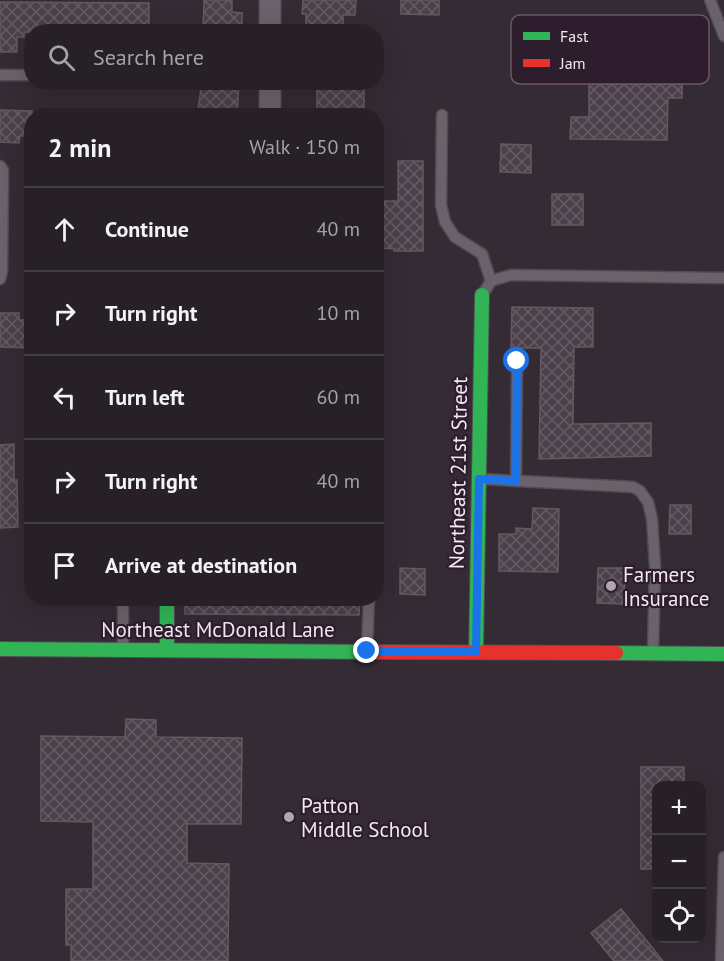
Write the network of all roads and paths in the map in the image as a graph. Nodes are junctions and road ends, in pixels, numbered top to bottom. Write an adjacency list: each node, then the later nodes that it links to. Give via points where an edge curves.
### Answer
1 (270, 0): 3 (street)
2 (710, 0): 4 (lane)
3 (270, 24)
4 (724, 36)
5 (0, 75): 6 (lane)
6 (24, 75)
7 (270, 90): 8 (street)
8 (270, 108)
9 (441, 115): 13 (lane, via 441,205 445,222 455,237 482,254)
10 (0, 166): 12 (lane)
11 (724, 278): 13 (lane, via 511,275)
12 (0, 279)
13 (491, 282): 14 (lane)
14 (482, 295): 16 (street, Northeast 21st Street)
15 (517, 361): 17 (lane)
16 (479, 479): 17 (lane); 25 (street, Northeast 21st Street)
17 (516, 481): 26 (lane, via 633,486 640,491 648,502 652,519)
18 (123, 606): 22 (lane)
19 (167, 606): 23 (street)
20 (369, 606): 24 (lane)
21 (0, 649): 22 (street, Northeast McDonald Lane)
22 (123, 650): 23 (street, Northeast McDonald Lane)
23 (167, 650): 24 (street, Northeast McDonald Lane)
24 (367, 651): 25 (street, Northeast McDonald Lane)
25 (476, 652): 26 (street, Northeast McDonald Lane)
26 (653, 654): 27 (street, Northeast McDonald Lane)
27 (724, 654)
28 (724, 857): 29 (lane)
29 (723, 914): 30 (lane)
30 (721, 960)

